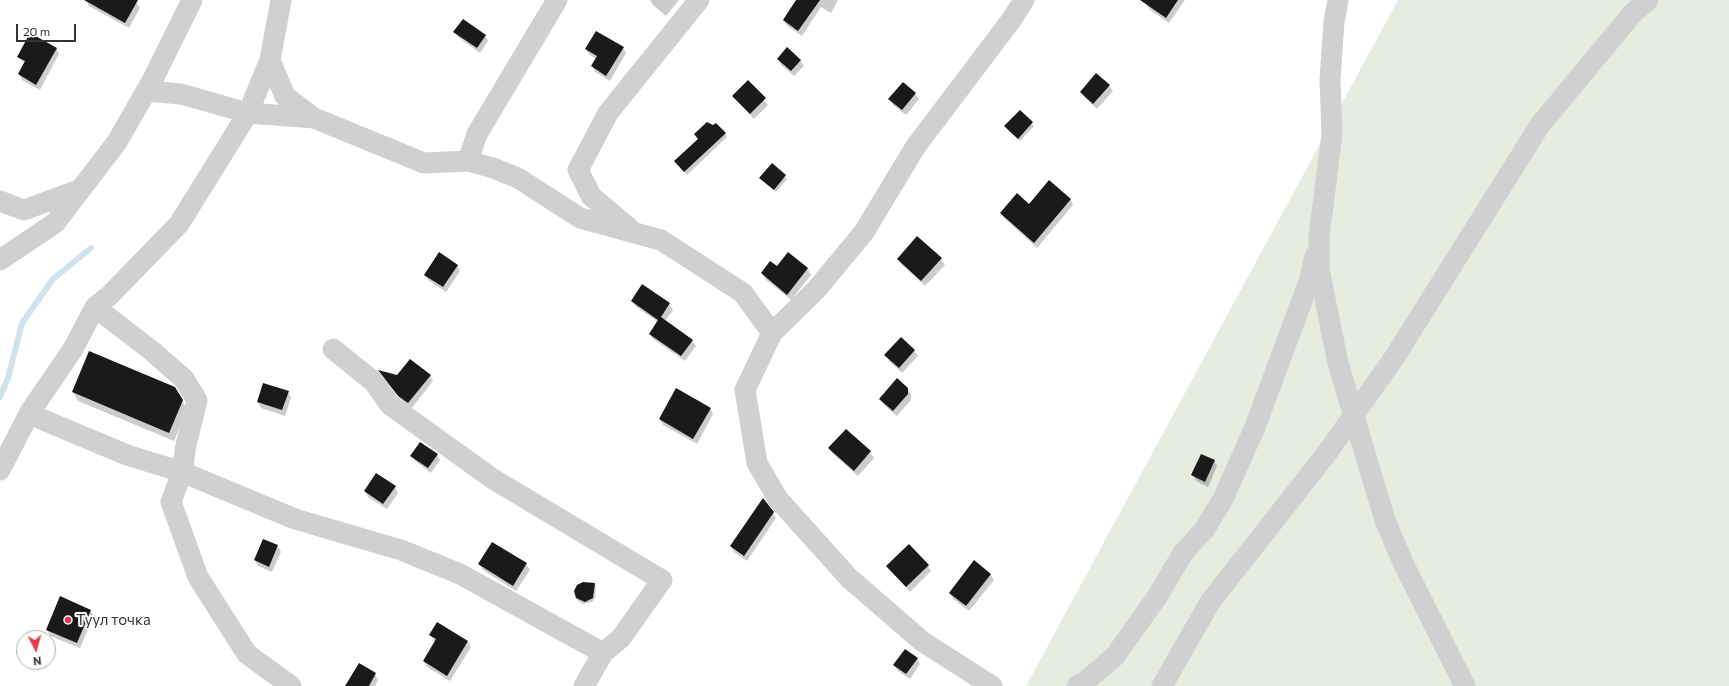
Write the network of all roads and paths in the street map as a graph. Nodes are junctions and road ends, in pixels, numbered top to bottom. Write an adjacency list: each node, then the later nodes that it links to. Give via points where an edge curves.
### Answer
1 (192, 0): 9 (street)
2 (281, 0): 8 (street)
3 (557, 0): 12 (street, via 477,134)
4 (699, 0): 15 (street, via 608,113 578,170 591,196)
5 (1024, 0): 19 (street, via 916,146 864,232 816,290)
6 (1338, 0): 16 (street, via 1330,79 1332,134)
7 (1648, 0): 22 (street, via 1632,14 1540,125 1394,358)
8 (270, 60): 10 (street); 11 (street, via 284,96)
9 (146, 91): 10 (street, via 181,94); 13 (street, via 117,142)
10 (248, 113): 11 (street); 18 (street, via 179,224 109,296)
11 (314, 118): 12 (street, via 424,163)
12 (468, 161): 15 (street, via 518,178 580,218)
13 (81, 189): 14 (street, via 24,210); 17 (street, via 55,223)
14 (0, 200)
15 (634, 233): 19 (street, via 661,240 743,293)
16 (1319, 236): 22 (street, via 1319,268 1338,363); 29 (street, via 1310,279 1255,427 1223,499 1204,530 1183,553 1157,598 1115,656)
17 (0, 260)
18 (95, 307): 21 (street, via 73,349); 24 (street, via 184,379 197,400)
19 (772, 333): 28 (street, via 745,390 757,463 778,499 849,578 923,642)
20 (333, 349): 25 (street, via 374,382 390,405 493,479 662,580 622,638)
21 (30, 412): 23 (street); 24 (street, via 127,455)
22 (1354, 415): 30 (street, via 1210,602); 31 (street, via 1385,520 1404,565)
23 (0, 470)
24 (182, 472): 25 (street, via 295,519 401,550 460,574); 26 (street, via 171,502 198,577 247,654)
25 (603, 653): 27 (street)
26 (290, 686)
27 (584, 686)
28 (992, 686)
29 (1077, 686)
30 (1162, 686)
31 (1466, 686)

